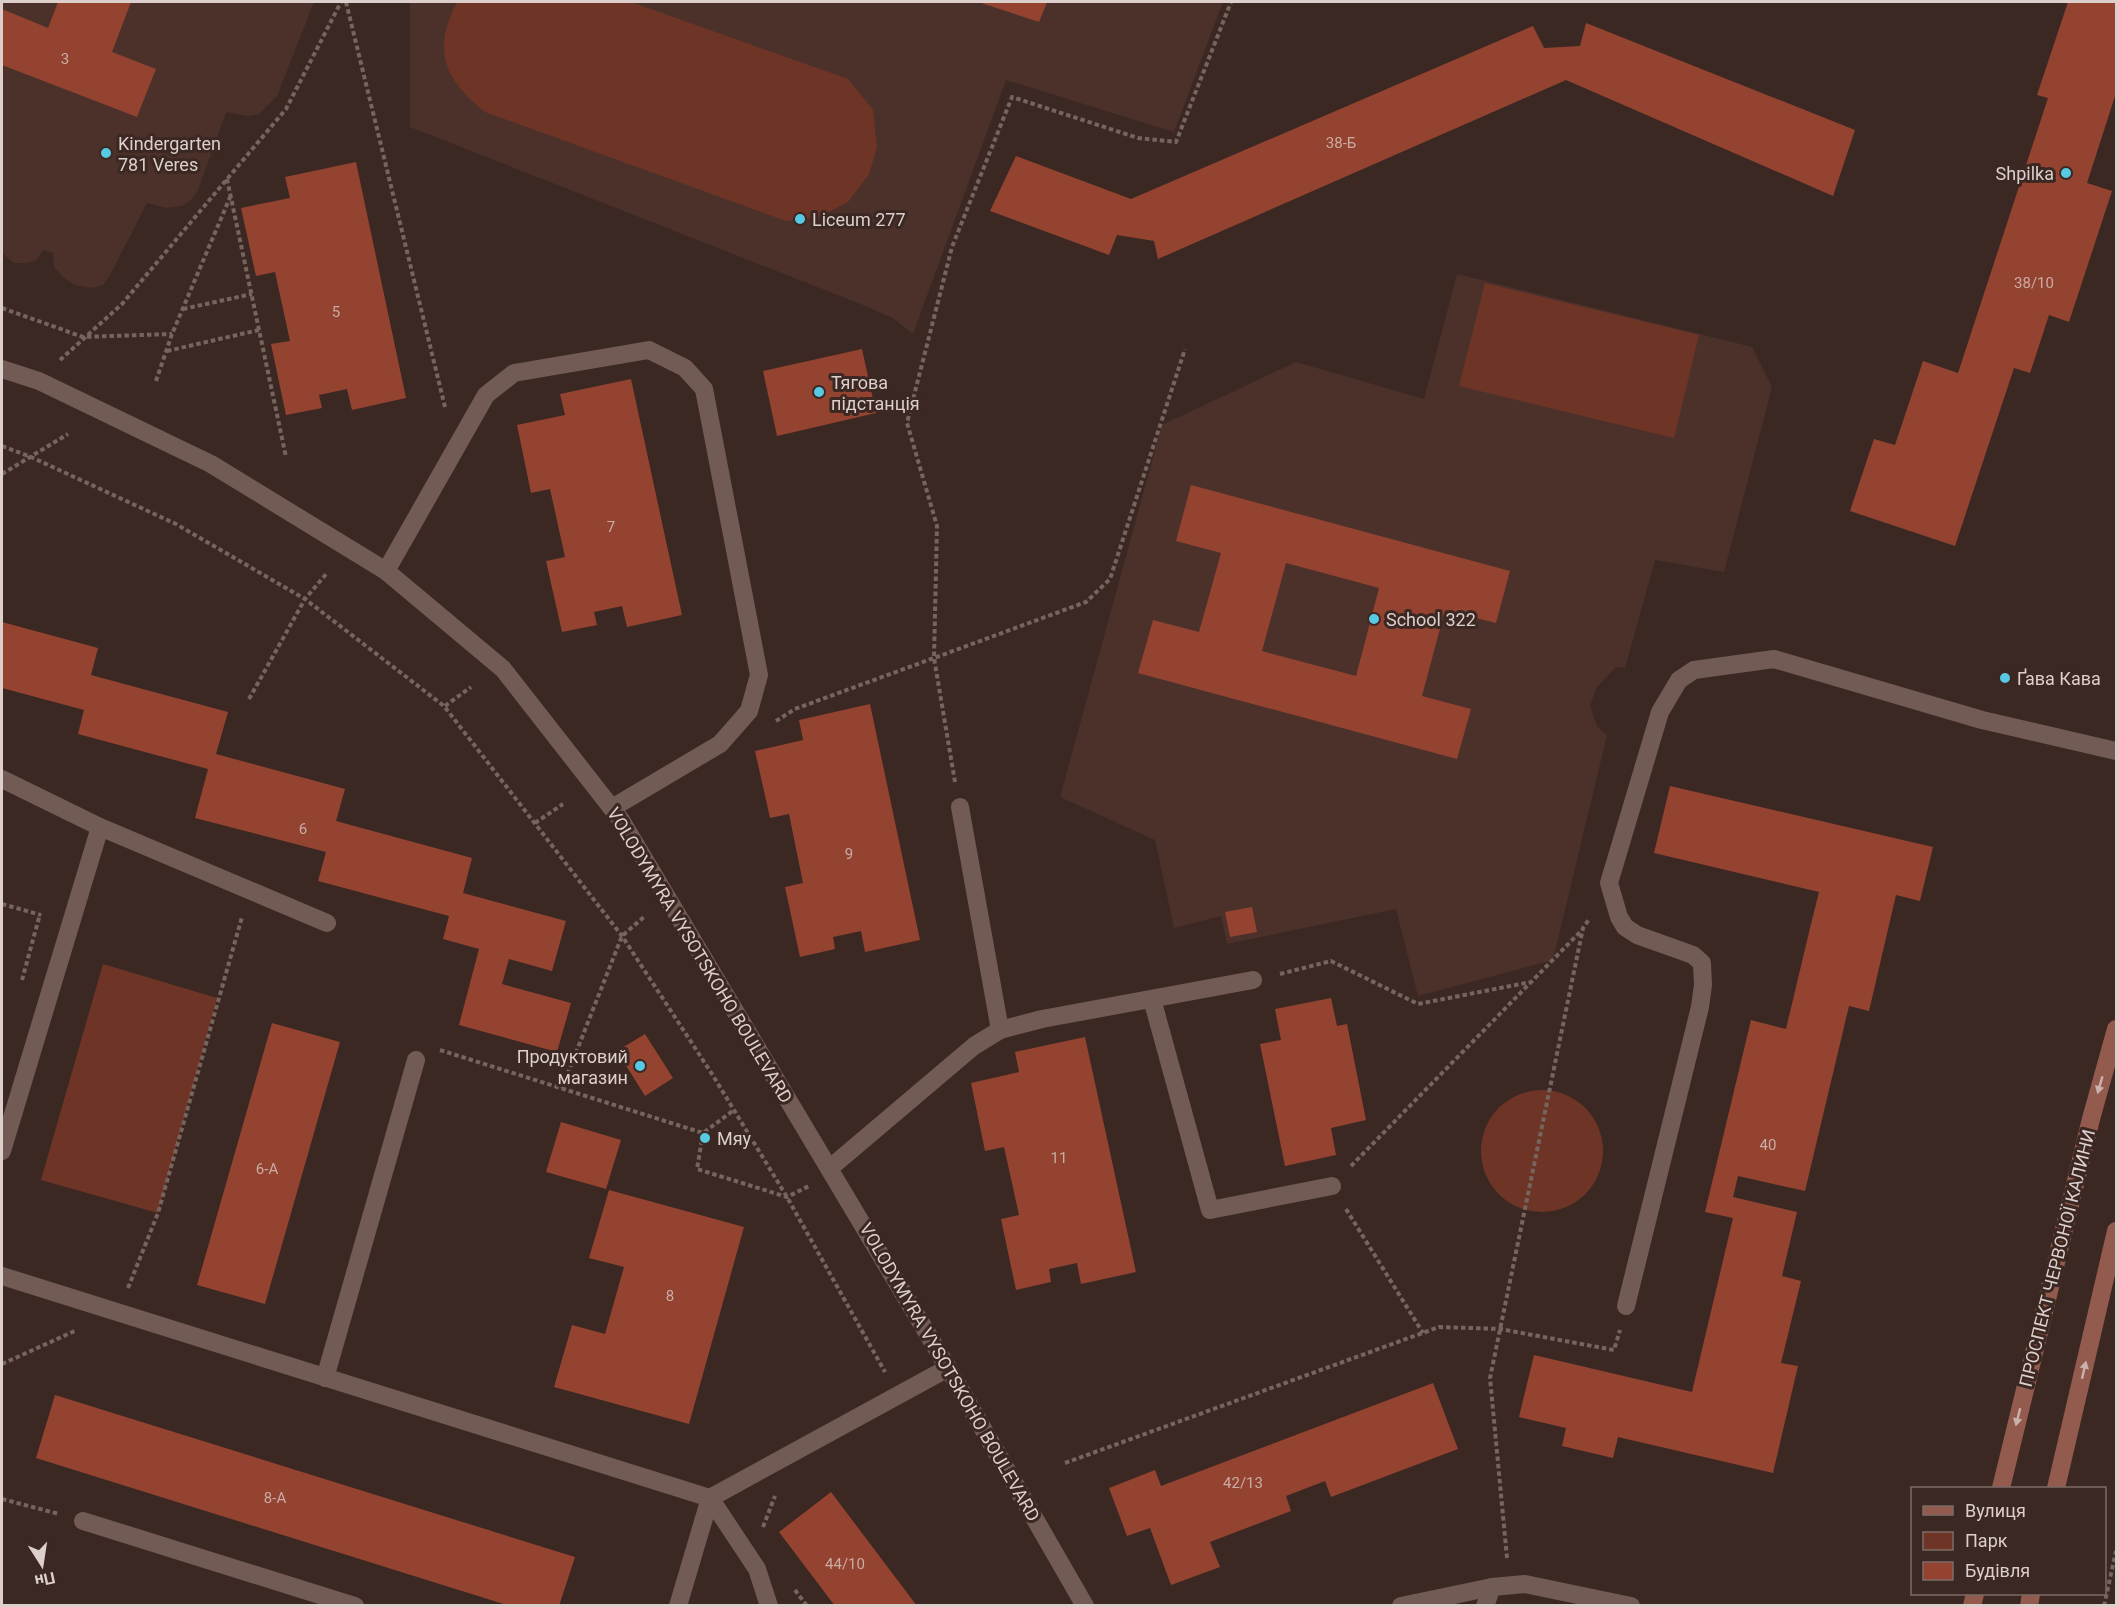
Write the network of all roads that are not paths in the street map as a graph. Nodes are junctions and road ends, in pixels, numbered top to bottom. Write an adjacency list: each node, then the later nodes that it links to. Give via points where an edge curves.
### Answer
1 (2, 369): 2 (street, VOLODYMYRA VYSOTSKOHO BOULEVARD, via 39,381 211,464)
2 (386, 571): 6 (street, VOLODYMYRA VYSOTSKOHO BOULEVARD, via 503,669); 6 (street, via 486,395 514,373 649,350 685,368 704,389 759,675 749,711 720,744)
3 (2116, 751): 19 (street, via 1982,720 1774,659 1694,670 1679,681 1660,712 1609,883 1625,927 1636,935 1693,955 1704,971 1700,1007)
4 (2, 779): 7 (street)
5 (960, 807): 12 (street)
6 (612, 808): 15 (street, VOLODYMYRA VYSOTSKOHO BOULEVARD)
7 (100, 827): 8 (street); 14 (street)
8 (327, 923)
9 (1252, 980): 10 (street)
10 (1152, 999): 12 (street); 16 (street, via 1210,1210)
11 (2116, 1029): 22 (main road, ПРОСПЕКТ ЧЕРВОНОЇ КАЛИНИ, one-way to 22)
12 (1000, 1030): 15 (street, via 974,1046)
13 (416, 1060): 21 (street)
14 (2, 1151)
15 (830, 1168): 20 (street, VOLODYMYRA VYSOTSKOHO BOULEVARD)
16 (1332, 1186)
17 (2116, 1231): 23 (main road, one-way to 17)
18 (2, 1275): 21 (street)
19 (1626, 1306)
20 (948, 1368): 24 (street); 30 (street, VOLODYMYRA VYSOTSKOHO BOULEVARD)
21 (325, 1378): 24 (street)
22 (2001, 1487)
23 (2056, 1487)
24 (710, 1498): 28 (street); 29 (street, via 757,1569)
25 (83, 1521): 27 (street)
26 (1492, 1587): 31 (street); 32 (street); 33 (street, via 1525,1584)
27 (355, 1605)
28 (678, 1605)
29 (769, 1605)
30 (1085, 1605)
31 (1401, 1605)
32 (1485, 1605)
33 (1630, 1605)

